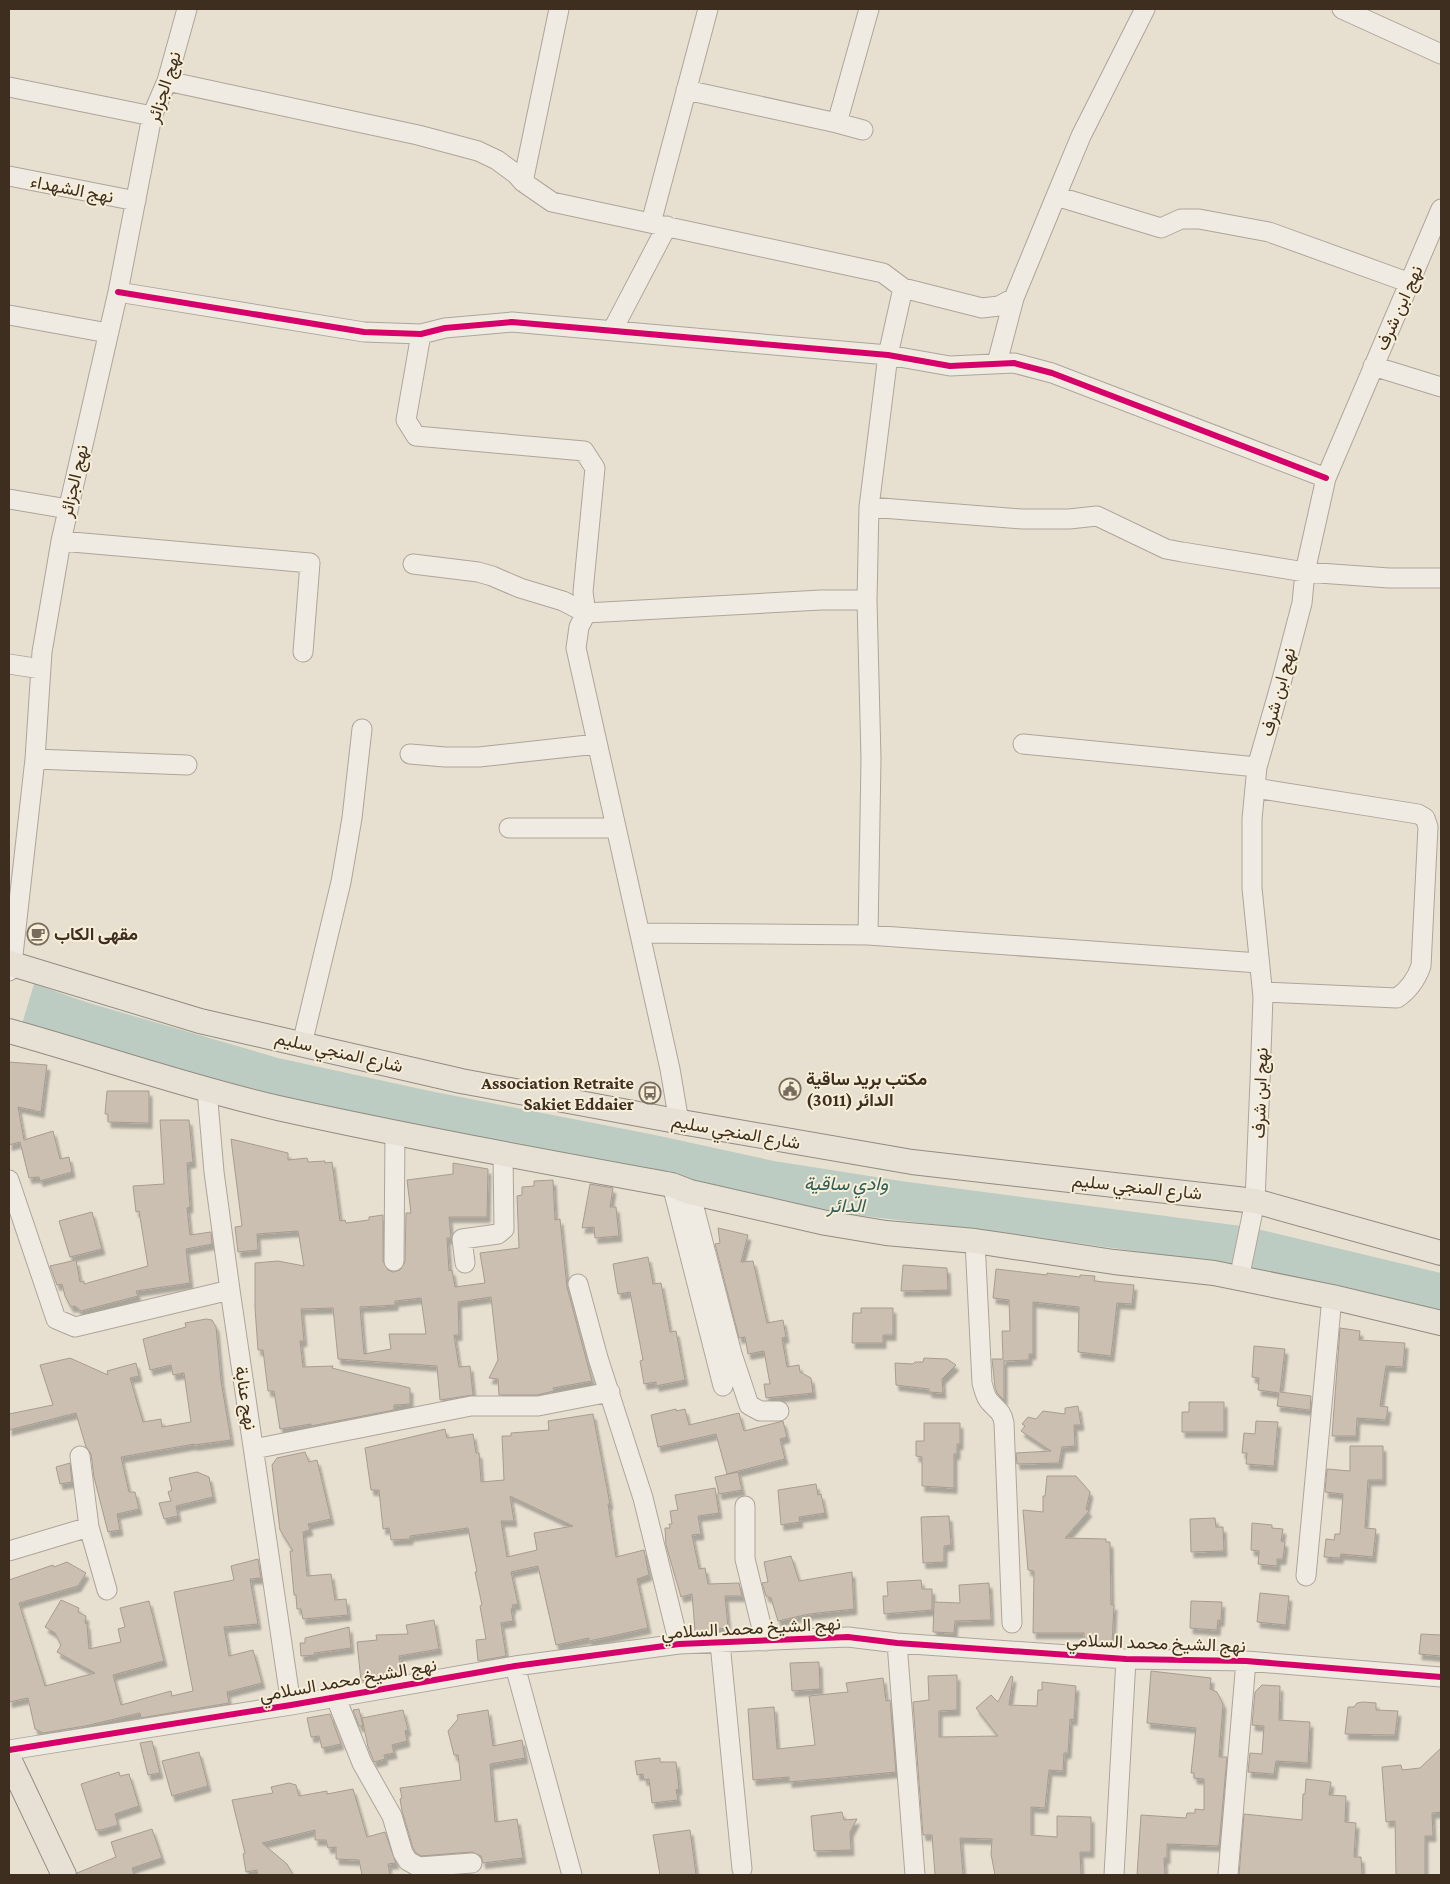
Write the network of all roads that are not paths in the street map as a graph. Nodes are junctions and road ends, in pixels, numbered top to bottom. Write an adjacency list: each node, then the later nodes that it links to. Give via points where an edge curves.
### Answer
1 (188, 9): 8 (street, نهج الجزائر)
2 (559, 9): 15 (street)
3 (708, 9): 10 (street)
4 (869, 9): 12 (street)
5 (1145, 9): 16 (street, via 1081,136)
6 (1342, 9): 7 (street)
7 (1441, 54)
8 (167, 81): 11 (street, نهج الجزائر); 15 (street, via 478,151 497,160)
9 (9, 87): 11 (street)
10 (686, 90): 12 (street); 19 (street)
11 (152, 116): 17 (street, نهج الجزائر)
12 (838, 123): 13 (street)
13 (862, 130)
14 (9, 176): 17 (street, نهج الشهداء)
15 (523, 182): 19 (street, via 552,202)
16 (1056, 196): 20 (street, via 1161,228 1181,220 1199,219 1269,232); 23 (street)
17 (136, 201): 22 (street, نهج الجزائر)
18 (1441, 209): 20 (street, نهج ابن شرف)
19 (659, 225): 21 (street, via 883,273); 25 (street)
20 (1410, 283): 30 (street, نهج ابن شرف)
21 (903, 288): 23 (street, via 982,308 999,306); 28 (street)
22 (118, 292): 26 (street, نهج الجزائر); 27 (street, via 364,332)
23 (1014, 298): 29 (street)
24 (9, 315): 26 (street)
25 (612, 331): 27 (street, via 512,322 445,328); 28 (street)
26 (108, 333): 35 (street, نهج الجزائر)
27 (421, 334): 41 (street, via 406,420 416,436 584,451 596,468 583,592)
28 (888, 355): 29 (street, via 950,366); 34 (street)
29 (997, 364): 32 (street, via 1014,363 1052,373)
30 (1373, 366): 31 (street); 32 (street, نهج ابن شرف)
31 (1441, 387)
32 (1326, 478): 38 (street, نهج ابن شرف)
33 (9, 499): 35 (street)
34 (869, 507): 38 (street, via 1022,519 1097,516 1166,549); 40 (street)
35 (68, 508): 36 (street, نهج الجزائر)
36 (61, 541): 42 (street, via 310,563); 44 (street, نهج الجزائر)
37 (413, 564): 41 (street, via 485,574 563,601)
38 (1305, 572): 39 (street); 51 (street, نهج ابن شرف, via 1302,603)
39 (1441, 578)
40 (867, 600): 41 (street); 56 (street, via 871,759)
41 (586, 613): 46 (street, via 579,627 576,648)
42 (303, 652)
43 (9, 664): 44 (street)
44 (41, 669): 49 (street, نهج الجزائر)
45 (362, 729): 61 (street, via 341,882)
46 (597, 744): 48 (street, via 479,757); 54 (street)
47 (1023, 744): 51 (street)
48 (410, 754)
49 (34, 759): 50 (street); 58 (street, نهج الجزائر)
50 (186, 765)
51 (1257, 767): 52 (street, نهج ابن شرف)
52 (1255, 788): 57 (street, نهج ابن شرف, via 1252,888); 59 (street, via 1418,814 1425,818 1428,827 1421,966 1417,978 1404,993 1397,998)
53 (509, 828): 54 (street)
54 (615, 828): 55 (street)
55 (640, 933): 56 (street); 63 (street)
56 (868, 934): 57 (street)
57 (1259, 963): 59 (street, نهج ابن شرف)
58 (10, 966): 61 (main road, شارع المنجي سليم, via 200,1021)
59 (1262, 992): 68 (street, نهج ابن شرف)
60 (9, 1031): 62 (main road)
61 (302, 1044): 63 (main road, شارع المنجي سليم, via 461,1081)
62 (207, 1090): 64 (main road); 75 (street, نهج عنابة)
63 (679, 1122): 68 (main road, شارع المنجي سليم, via 912,1162)
64 (395, 1132): 65 (main road); 71 (street)
65 (504, 1154): 67 (main road); 72 (street, via 504,1229 498,1234 462,1239)
66 (9, 1180): 75 (street, via 56,1319 75,1327)
67 (681, 1188): 69 (main road, via 826,1223 886,1233); 78 (street); 80 (street, via 749,1405 760,1411)
68 (1253, 1209): 70 (main road, شارع المنجي سليم); 73 (street, نهج ابن شرف)
69 (975, 1241): 73 (main road, via 1114,1262); 88 (street, via 982,1383 986,1396 1003,1415 1004,1423)
70 (1441, 1253)
71 (394, 1261)
72 (465, 1263)
73 (1240, 1274): 76 (main road)
74 (578, 1284): 79 (street)
75 (230, 1290): 81 (street, نهج عنابة)
76 (1332, 1297): 77 (main road); 86 (street)
77 (1441, 1323)
78 (723, 1386)
79 (610, 1392): 81 (street, via 538,1406 471,1406); 92 (street, via 643,1498)
80 (779, 1411)
81 (254, 1449): 98 (street, نهج عنابة)
82 (80, 1456): 84 (street)
83 (745, 1506): 89 (street, via 745,1559)
84 (89, 1527): 85 (street); 87 (street)
85 (9, 1551)
86 (1306, 1576)
87 (107, 1590)
88 (1012, 1624)
89 (765, 1641): 90 (street, نهج الشيخ محمد السلامي); 91 (street, نهج الشيخ محمد السلامي, via 848,1637)
90 (720, 1643): 92 (street, نهج الشيخ محمد السلامي); 102 (street)
91 (897, 1643): 93 (street, نهج الشيخ محمد السلامي); 105 (street)
92 (679, 1644): 95 (street, نهج الشيخ محمد السلامي)
93 (1126, 1659): 94 (street, نهج الشيخ محمد السلامي); 106 (street)
94 (1246, 1661): 96 (street, نهج الشيخ محمد السلامي); 107 (street)
95 (515, 1666): 97 (street, نهج الشيخ محمد السلامي); 104 (street)
96 (1441, 1677)
97 (336, 1698): 98 (street, نهج الشيخ محمد السلامي); 101 (street, via 362,1763 392,1816 408,1861 419,1867)
98 (291, 1705): 99 (street, نهج الشيخ محمد السلامي)
99 (9, 1750)
100 (9, 1758): 103 (main road)
101 (472, 1863)
102 (742, 1869)
103 (64, 1875)
104 (572, 1875)
105 (916, 1875)
106 (1114, 1875)
107 (1228, 1875)

